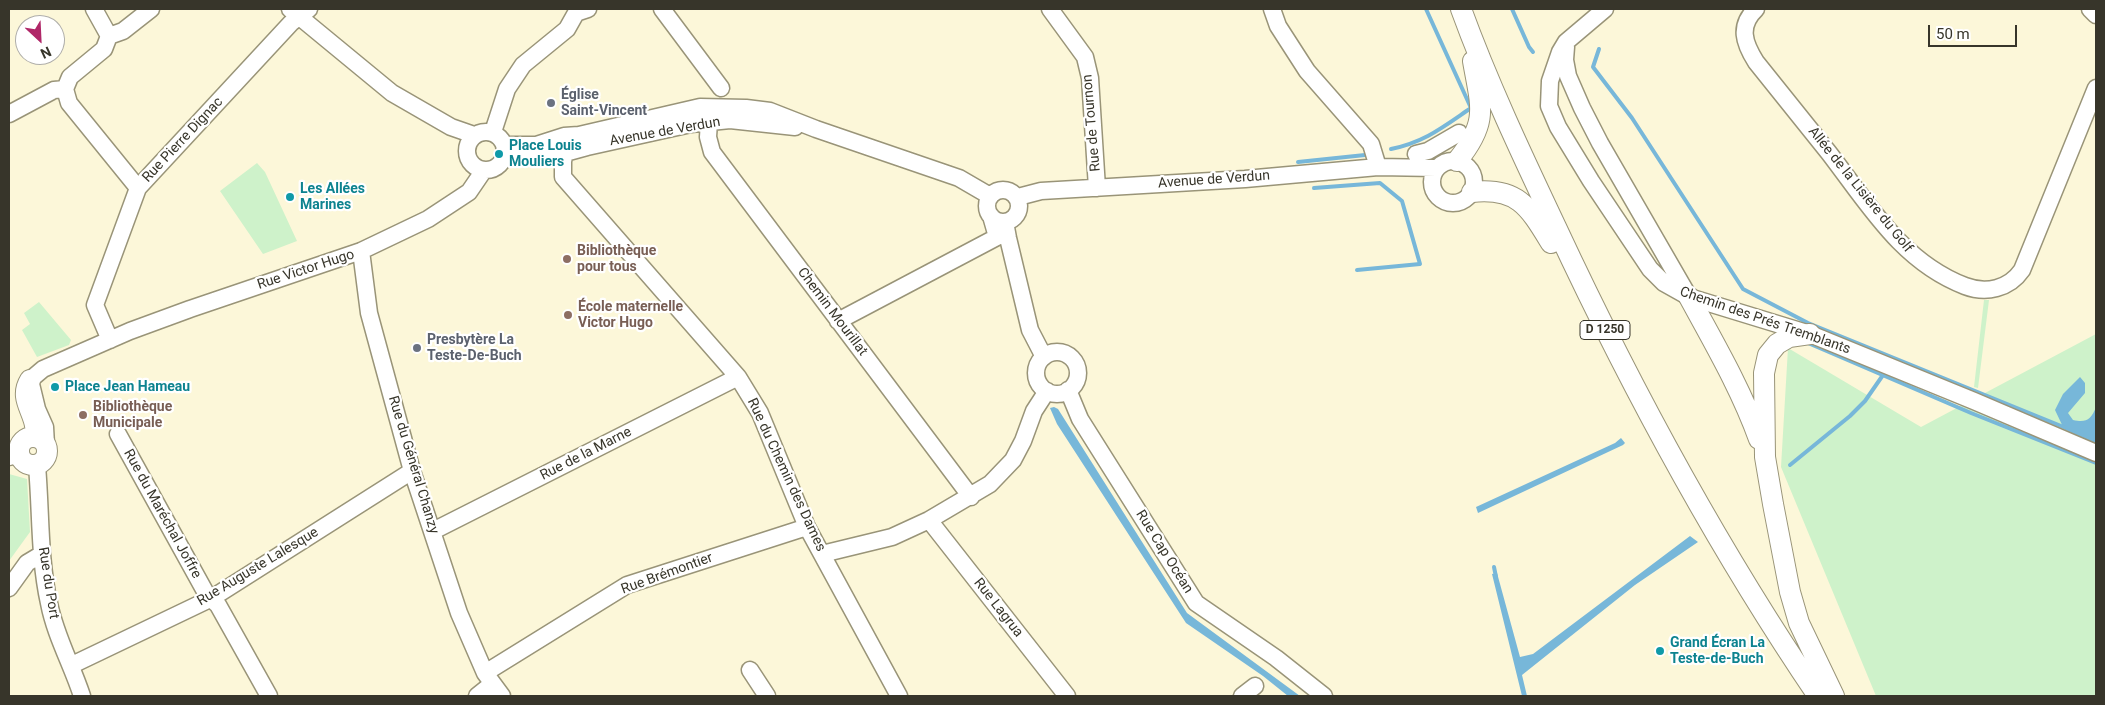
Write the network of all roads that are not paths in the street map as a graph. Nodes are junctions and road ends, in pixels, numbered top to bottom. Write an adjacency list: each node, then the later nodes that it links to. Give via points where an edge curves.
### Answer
1 (94, 9): 13 (street)
2 (151, 9): 13 (street, via 123,31)
3 (662, 9): 15 (street)
4 (1050, 9): 33 (street, Rue de Tournon, via 1085,57 1090,78)
5 (1272, 9): 29 (street, via 1278,26 1307,71 1371,144)
6 (1605, 9): 14 (street)
7 (1756, 9): 16 (street, Allée de la Lisière du Golf, via 1747,20 1744,36 1756,62 1898,242 1934,272 1976,289 2006,285 2022,270)
8 (2090, 9): 11 (street)
9 (577, 10): 21 (street, via 567,30 523,65 507,89)
10 (299, 12): 23 (street, via 392,93 451,127); 32 (street, Rue Pierre Dignac)
11 (2096, 15)
12 (1464, 16): 28 (main road, via 1481,109 1480,123 1471,144); 44 (main road, D 1250, via 1522,154)
13 (109, 36): 17 (street, via 104,48 70,76)
14 (1566, 42): 39 (street, via 1568,76 1582,108); 39 (street, Chemin des Prés Tremblants, via 1550,81 1549,106 1558,127 1650,268 1664,283)
15 (721, 88)
16 (2096, 88)
17 (65, 89): 18 (street, via 54,90); 32 (street, via 68,103)
18 (9, 114)
19 (709, 122): 20 (street, Avenue de Verdun, via 730,120); 25 (street, Avenue de Verdun); 40 (street, Chemin Mourillat, via 712,152)
20 (816, 129): 25 (street, Avenue de Verdun, via 770,112 710,106); 35 (street, Avenue de Verdun, via 959,178)
21 (493, 132): 23 (street); 26 (street, via 499,136)
22 (1460, 133): 24 (street, Avenue de Verdun)
23 (474, 135): 30 (street, via 467,144 467,157 474,166)
24 (1439, 145): 27 (street, Avenue de Verdun); 28 (street)
25 (571, 146): 26 (street, Avenue de Verdun); 45 (street, Rue du Chemin des Dames, via 563,160 563,177)
26 (504, 152): 30 (street, via 498,166)
27 (1414, 161): 28 (street, Avenue de Verdun); 29 (street, Avenue de Verdun); 31 (street)
28 (1447, 164): 31 (street, via 1432,176); 34 (street, via 1466,166 1472,173)
29 (1378, 167): 33 (street, Avenue de Verdun)
30 (484, 170): 38 (street, Rue Victor Hugo, via 470,192 428,219)
31 (1431, 185): 34 (street, via 1436,197 1452,204 1464,201)
32 (138, 188): 42 (street, Rue Pierre Dignac, via 95,305)
33 (1097, 188): 36 (street, Avenue de Verdun, via 1041,191)
34 (1472, 192): 44 (main road, via 1510,194 1533,214)
35 (990, 196): 36 (street, via 1004,189); 37 (street, via 987,206)
36 (1018, 197): 37 (street, via 1018,213 1010,220)
37 (998, 219): 40 (street, via 997,237); 43 (street, via 1008,238 1030,330)
38 (361, 251): 42 (street, Rue Victor Hugo); 56 (street, Rue du Général Chanzy, via 369,313)
39 (1689, 297): 41 (street, Chemin des Prés Tremblants); 54 (main road, via 1751,416)
40 (838, 321): 57 (street, Chemin Mourillat)
41 (1810, 334): 52 (street, Chemin des Prés Tremblants); 54 (main road, via 1789,336 1776,344 1768,355 1764,373)
42 (110, 340): 46 (street, via 43,369)
43 (1044, 357): 48 (street, via 1056,352 1068,355 1076,363 1078,373); 49 (street, via 1037,366 1038,381)
44 (1619, 360): 75 (main road, D 1250, via 1697,502)
45 (738, 377): 59 (street, Rue du Chemin des Dames, via 760,414); 60 (street, Rue de la Marne)
46 (30, 380): 47 (main road); 51 (main road, via 25,396)
47 (9, 382)
48 (1068, 390): 49 (street, via 1055,394); 74 (street, Rue Cap Océan, via 1080,419 1196,603 1276,658)
49 (1047, 391): 57 (street, via 1034,411 1013,460 1001,474)
50 (118, 434): 64 (street, Rue du Maréchal Joffre, via 207,595)
51 (41, 441): 53 (main road, via 23,441); 55 (main road, via 46,457)
52 (2096, 453)
53 (14, 455): 55 (main road)
54 (1766, 457): 76 (main road, via 1790,592 1800,623)
55 (37, 466): 61 (street, Rue du Port)
56 (412, 471): 60 (street, Rue du Général Chanzy); 64 (street, Rue Auguste Lalesque)
57 (971, 497): 58 (street)
58 (929, 520): 62 (street, via 892,537); 73 (street, Rue Lagrua)
59 (807, 527): 62 (street, Rue du Chemin des Dames); 67 (street, Rue Brémontier, via 627,586)
60 (433, 531): 67 (street, Rue du Général Chanzy, via 459,613)
61 (42, 554): 63 (street, via 27,563); 65 (street, Rue du Port, via 48,602)
62 (822, 554): 72 (street, Rue du Chemin des Dames)
63 (9, 588)
64 (212, 598): 65 (street, Rue Auguste Lalesque); 69 (street, Rue du Maréchal Joffre)
65 (72, 665): 68 (street, Rue du Port)
66 (750, 670): 71 (street)
67 (493, 684): 70 (street, Rue Brémontier)
68 (82, 696)
69 (269, 696)
70 (477, 696)
71 (767, 696)
72 (899, 696)
73 (1067, 696)
74 (1324, 696)
75 (1818, 696)
76 (1834, 696)

